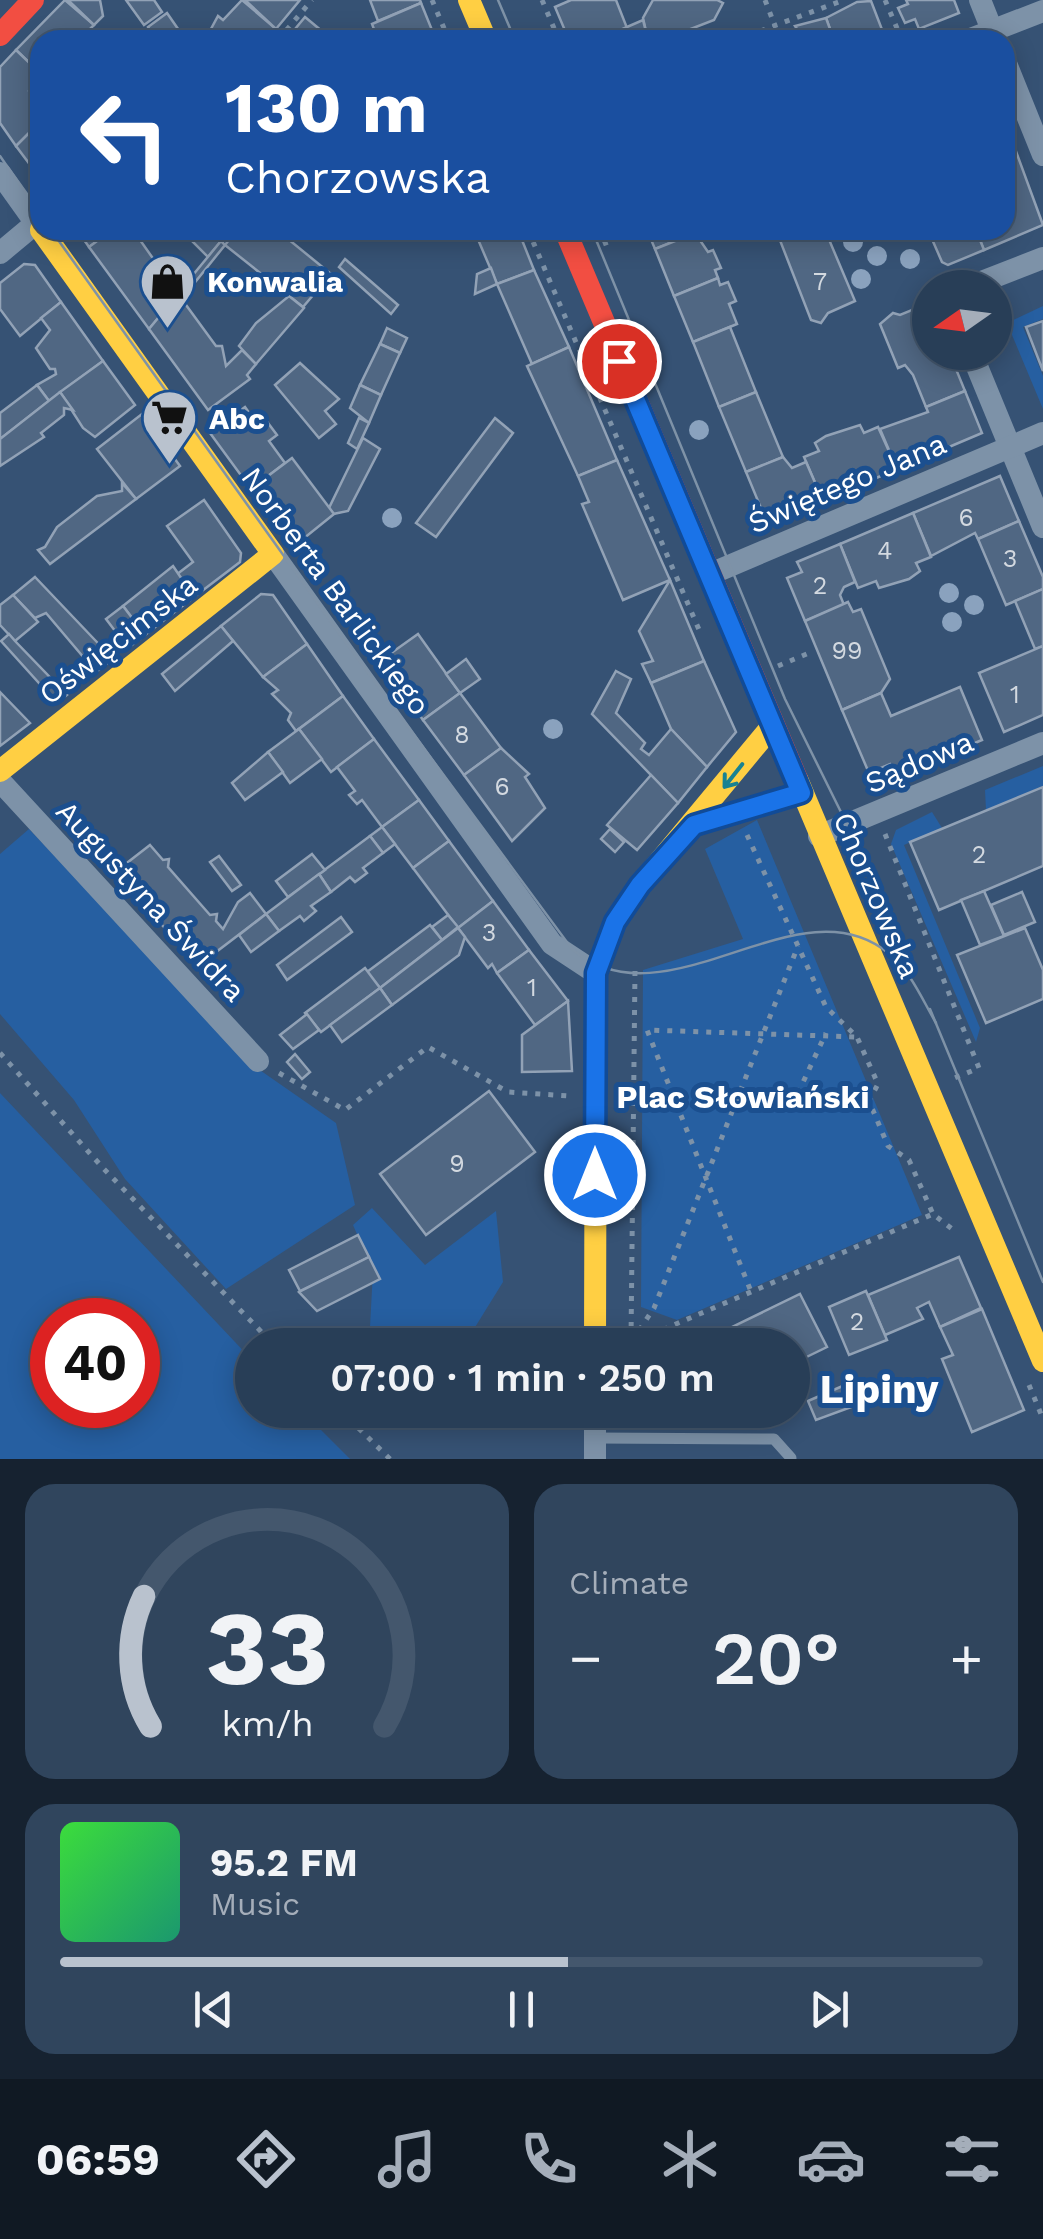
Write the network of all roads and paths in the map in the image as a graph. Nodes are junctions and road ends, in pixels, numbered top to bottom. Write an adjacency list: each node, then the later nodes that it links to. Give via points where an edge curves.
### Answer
1 (33, 0): 20 (street)
2 (312, 0): 12 (path)
3 (432, 0): 13 (path)
4 (470, 0): 14 (street)
5 (542, 0): 15 (path)
6 (765, 0): 11 (path)
7 (885, 0): 17 (path)
8 (980, 0): 18 (street)
9 (846, 2): 11 (path)
10 (1043, 11): 19 (street)
11 (776, 26): 16 (path)
12 (286, 30)
13 (445, 30)
14 (482, 30)
15 (555, 30)
16 (765, 30)
17 (898, 30)
18 (992, 30)
19 (1004, 30)
20 (0, 35)
21 (1015, 86): 22 (street)
22 (1043, 155)
23 (0, 173): 24 (street, Norberta Barlickiego)
24 (30, 215)
25 (30, 234): 29 (street)
26 (48, 240): 36 (street, Norberta Barlickiego)
27 (532, 240): 38 (path)
28 (569, 240): 37 (street, Chorzowska)
29 (0, 254)
30 (1043, 258): 31 (street)
31 (1012, 270)
32 (978, 370): 34 (street)
33 (1043, 433): 34 (street)
34 (1010, 446): 35 (street); 37 (street, Świętego Jana)
35 (1043, 527)
36 (273, 554): 41 (street, Oświęcimska); 50 (street, Norberta Barlickiego, via 552,944)
37 (708, 575): 39 (street, Chorzowska)
38 (701, 632)
39 (772, 726): 43 (street, Chorzowska); 46 (street, one-way to 46)
40 (1043, 743): 47 (street, Sądowa)
41 (0, 772)
42 (0, 781): 57 (street, Augustyna Świdra)
43 (801, 793): 46 (street); 47 (street, Chorzowska)
44 (741, 820): 48 (path)
45 (891, 824): 58 (path, via 883,838)
46 (694, 825): 50 (street, via 615,922)
47 (819, 836): 70 (street, Chorzowska)
48 (798, 946): 53 (path); 55 (path, via 826,1007)
49 (635, 969): 51 (path)
50 (596, 973): 60 (street)
51 (635, 1027): 52 (path); 67 (path)
52 (648, 1030): 53 (path); 61 (path)
53 (763, 1030): 54 (path); 61 (path)
54 (826, 1033): 55 (path); 59 (path)
55 (857, 1036): 62 (path, via 878,1084 868,1101 888,1146 910,1160)
56 (0, 1053): 65 (path)
57 (258, 1061): 60 (path, via 345,1110 428,1047 508,1092)
58 (980, 1068)
59 (798, 1093)
60 (595, 1098): 66 (street)
61 (706, 1175): 64 (path); 68 (path)
62 (933, 1214): 63 (path); 64 (path)
63 (956, 1232)
64 (750, 1289): 69 (path)
65 (258, 1328)
66 (595, 1328)
67 (629, 1328)
68 (640, 1328)
69 (664, 1328)
70 (1043, 1360)
71 (358, 1428): 74 (path)
72 (595, 1448): 73 (lane, via 774,1440)
73 (791, 1458)
74 (390, 1459)

